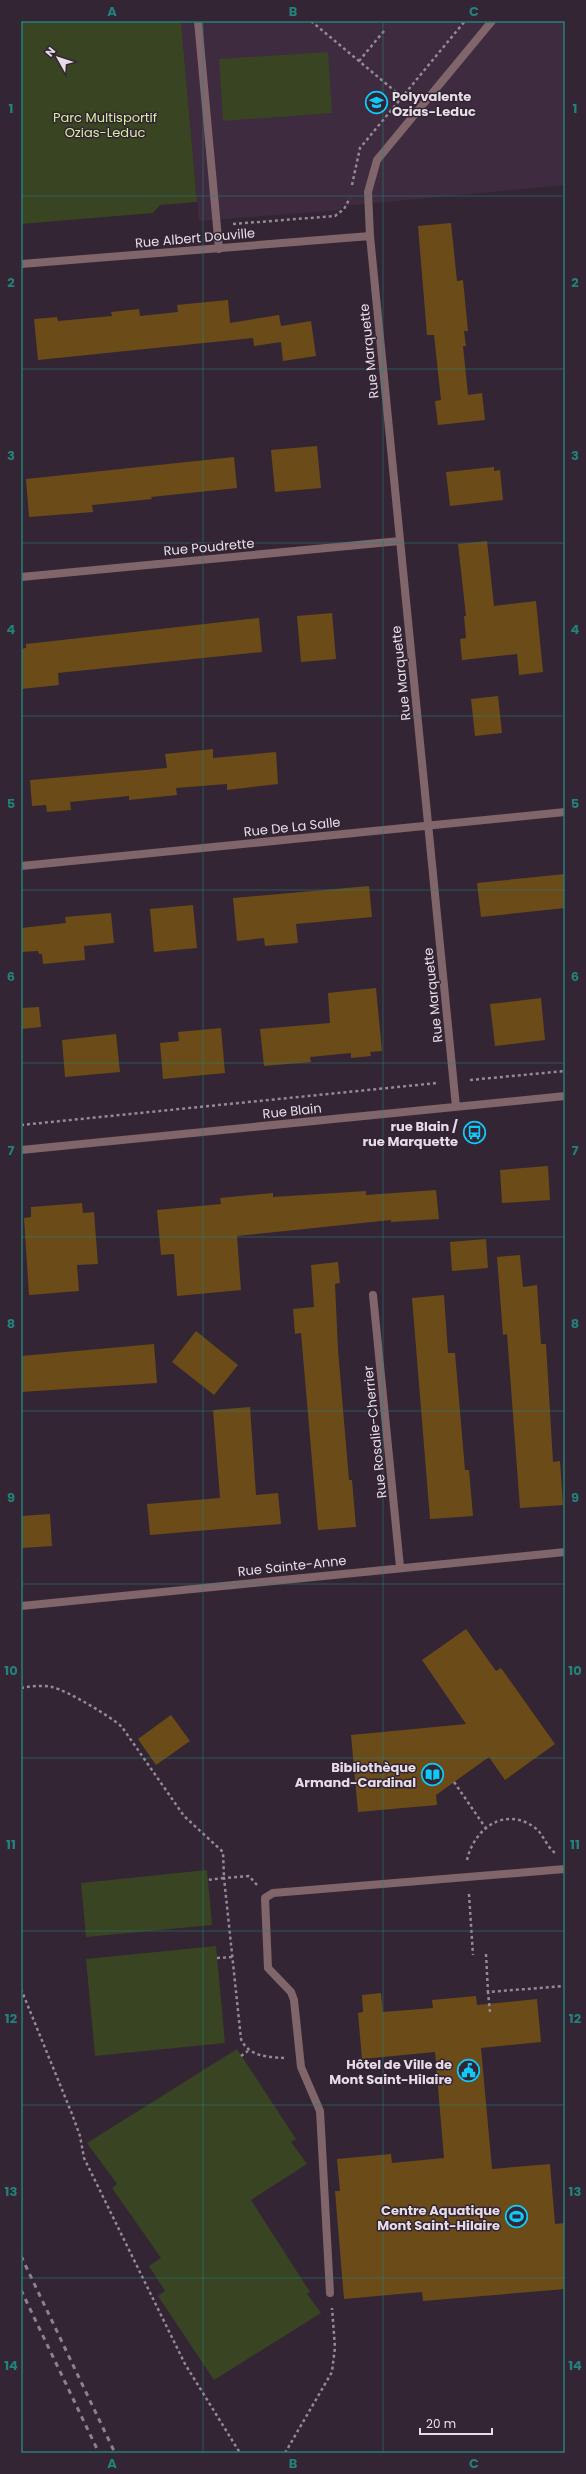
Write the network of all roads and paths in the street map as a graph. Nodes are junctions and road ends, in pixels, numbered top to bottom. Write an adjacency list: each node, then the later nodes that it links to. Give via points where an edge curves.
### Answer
1 (198, 21): 8 (street)
2 (312, 21): 5 (path)
3 (492, 21): 9 (street, Rue Marquette, via 377,160 368,192)
4 (384, 31): 5 (path)
5 (359, 61): 6 (path)
6 (402, 97)
7 (329, 217): 8 (path, Rue Albert Douville)
8 (216, 224): 10 (street)
9 (370, 236): 10 (street, Rue Albert Douville); 12 (street, Rue Marquette)
10 (219, 248): 11 (street, Rue Albert Douville)
11 (21, 264)
12 (400, 541): 13 (street, Rue Poudrette); 15 (street, Rue Marquette)
13 (21, 576)
14 (565, 812): 15 (street, Rue De La Salle)
15 (428, 825): 16 (street, Rue De La Salle); 21 (street, Rue Marquette)
16 (21, 866)
17 (565, 1071): 18 (path)
18 (484, 1079)
19 (419, 1085): 22 (path, Rue Blain)
20 (565, 1096): 21 (street, Rue Blain)
21 (456, 1107): 23 (street, Rue Blain)
22 (21, 1125)
23 (21, 1150)
24 (373, 1295): 26 (street, Rue Rosalie-Cherrier)
25 (565, 1552): 26 (street, Rue Sainte-Anne)
26 (400, 1567): 27 (street, Rue Sainte-Anne)
27 (21, 1606)
28 (21, 1688): 35 (path, via 54,1688 122,1727 184,1816 223,1852)
29 (454, 1782): 30 (path)
30 (485, 1827): 31 (path, via 502,1820 524,1822 535,1828 553,1852); 32 (path, via 472,1843)
31 (560, 1855)
32 (467, 1860)
33 (565, 1869): 49 (street, via 273,1893 265,1898 268,1968 291,1992 294,2000 301,2067 320,2111)
34 (249, 1876): 35 (path)
35 (224, 1878): 36 (path); 40 (path)
36 (208, 1880)
37 (469, 1893): 39 (path)
38 (486, 1954): 44 (path)
39 (473, 1955)
40 (233, 1957): 41 (path); 46 (path, via 241,2039)
41 (217, 1958)
42 (565, 1986): 44 (path)
43 (21, 1989): 50 (path, via 72,2114 84,2158 185,2364)
44 (488, 1992): 45 (path)
45 (490, 2012)
46 (248, 2050): 47 (path); 48 (path)
47 (241, 2056)
48 (277, 2058)
49 (330, 2293): 51 (path, via 335,2347 332,2372)
50 (240, 2453)
51 (285, 2453)

